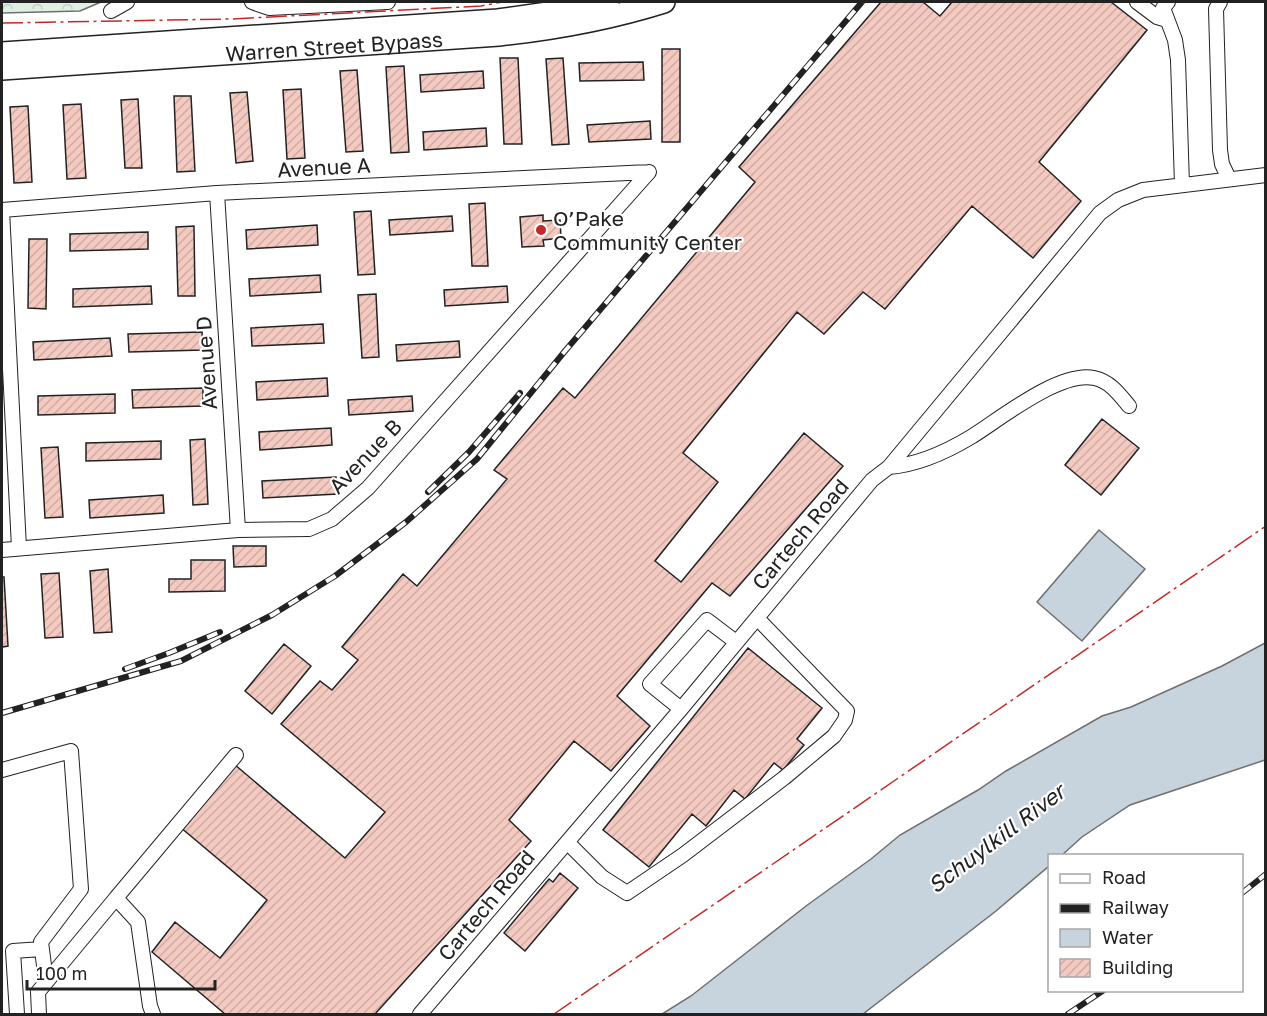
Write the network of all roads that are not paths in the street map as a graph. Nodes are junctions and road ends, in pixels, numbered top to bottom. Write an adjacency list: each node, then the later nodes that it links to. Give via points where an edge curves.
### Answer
1 (127, 2): 9 (street)
2 (252, 2): 3 (street, via 269,8)
3 (388, 2)
4 (608, 2): 11 (highway, Warren Street Bypass, via 498,20)
5 (664, 2): 12 (highway, Warren Street Bypass, via 565,26 488,36)
6 (1137, 2): 10 (street)
7 (1168, 2): 10 (street, via 1163,8)
8 (1220, 2): 15 (street, via 1216,9 1220,150)
9 (111, 11)
10 (1167, 20): 16 (street, via 1179,60)
11 (2, 53)
12 (2, 69)
13 (649, 172): 17 (street, Avenue A); 23 (street, Avenue B, via 368,488 332,519 309,529)
14 (1266, 175): 15 (street, Cartech Road)
15 (1228, 179): 16 (street, Cartech Road)
16 (1182, 185): 22 (street, Cartech Road, via 1143,190 1100,213)
17 (217, 193): 18 (street, Avenue A); 23 (street, Avenue D)
18 (2, 210): 19 (street)
19 (6, 379): 21 (street)
20 (1130, 406): 22 (street, via 1115,389 1097,378 1071,380 1046,389 968,439 906,466)
21 (7, 415): 24 (street)
22 (889, 467): 26 (street, Cartech Road, via 872,480)
23 (238, 530): 24 (street, Avenue B)
24 (19, 548): 25 (street, Avenue B)
25 (2, 550)
26 (757, 618): 27 (street, Cartech Road); 31 (street, via 847,711 834,736 726,823 627,893 602,878)
27 (736, 642): 28 (street, Cartech Road); 28 (street, via 707,620 650,684)
28 (681, 709): 31 (street, Cartech Road)
29 (236, 755): 32 (street)
30 (2, 770): 33 (street, via 71,751 81,889 41,942)
31 (567, 842): 39 (street, Cartech Road)
32 (116, 898): 35 (street); 38 (street, via 138,922)
33 (42, 949): 34 (street); 35 (street)
34 (7, 951): 36 (street)
35 (46, 981): 37 (street, via 38,992)
36 (17, 1014)
37 (39, 1014)
38 (153, 1014)
39 (420, 1014)

